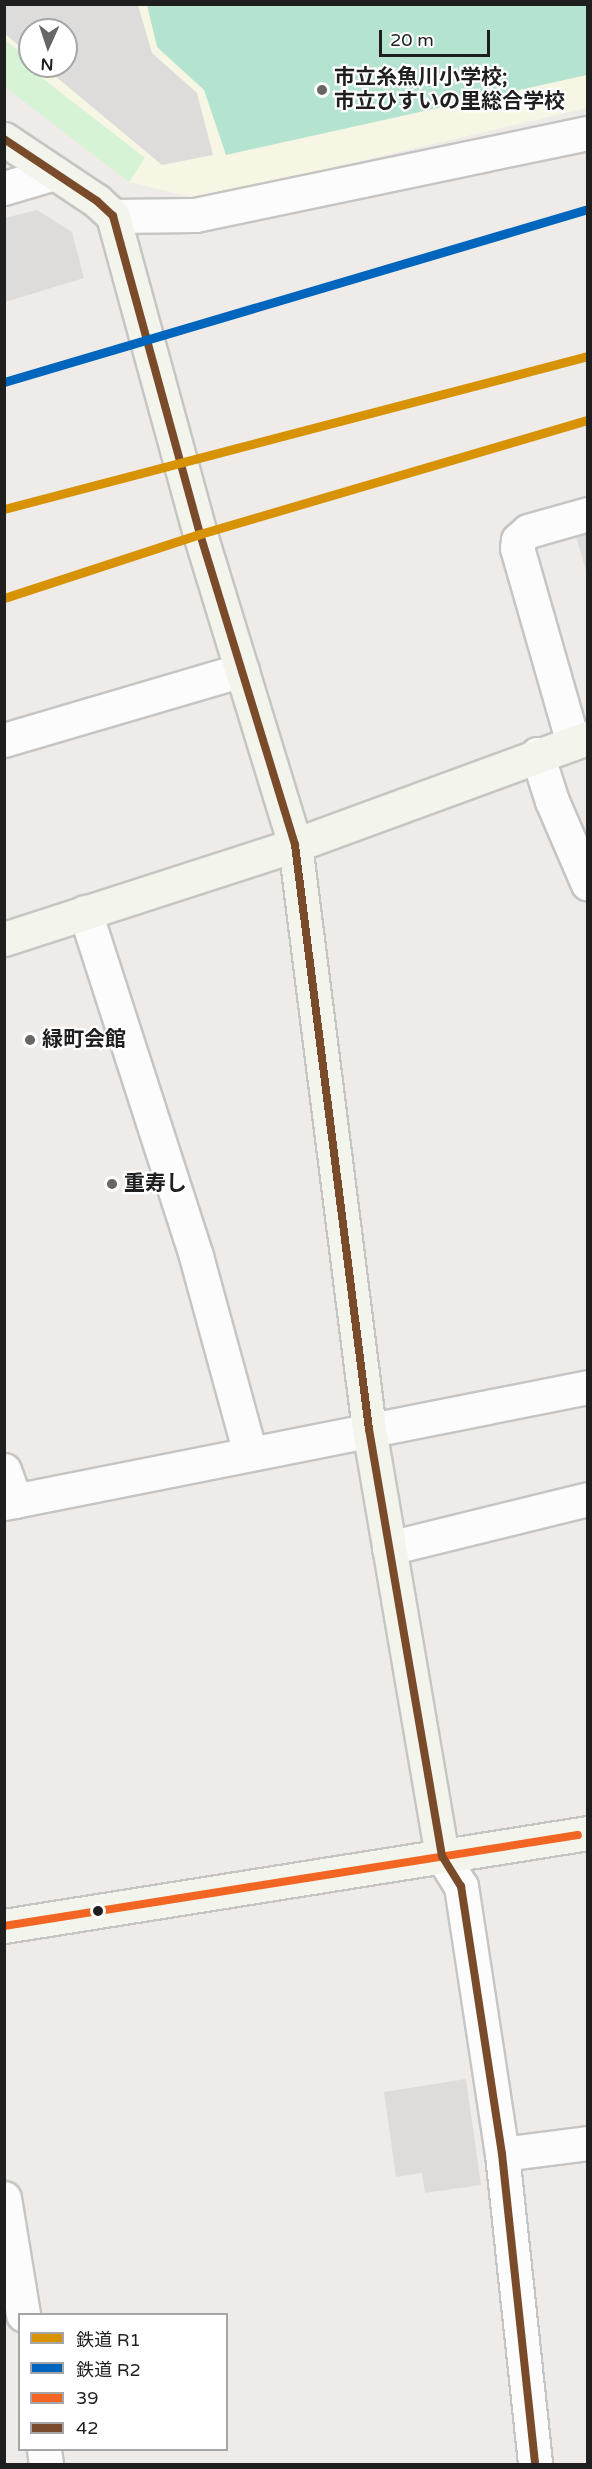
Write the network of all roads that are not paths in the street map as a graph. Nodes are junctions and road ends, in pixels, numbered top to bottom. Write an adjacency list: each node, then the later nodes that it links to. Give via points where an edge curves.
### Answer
1 (588, 133): 5 (street, via 195,215)
2 (4, 139): 3 (street)
3 (55, 173): 4 (street); 5 (street)
4 (4, 188)
5 (112, 216): 7 (street)
6 (588, 514): 9 (street, via 528,531 518,540 517,548)
7 (242, 670): 8 (street); 11 (street)
8 (4, 740)
9 (580, 741): 10 (street)
10 (537, 754): 11 (street); 12 (street, via 552,801)
11 (295, 845): 13 (street); 16 (street)
12 (588, 884)
13 (86, 912): 14 (street); 17 (street, via 196,1256)
14 (4, 939)
15 (588, 1387): 16 (street)
16 (369, 1429): 17 (street); 21 (street)
17 (250, 1453): 20 (street)
18 (4, 1470): 20 (street)
19 (588, 1499): 21 (street)
20 (10, 1502)
21 (389, 1548): 23 (street)
22 (588, 1833): 23 (street)
23 (442, 1856): 24 (street); 26 (street, via 461,1886)
24 (4, 1926)
25 (588, 2143): 26 (street)
26 (502, 2154): 29 (street)
27 (4, 2198): 28 (street)
28 (23, 2313)
29 (535, 2464)

